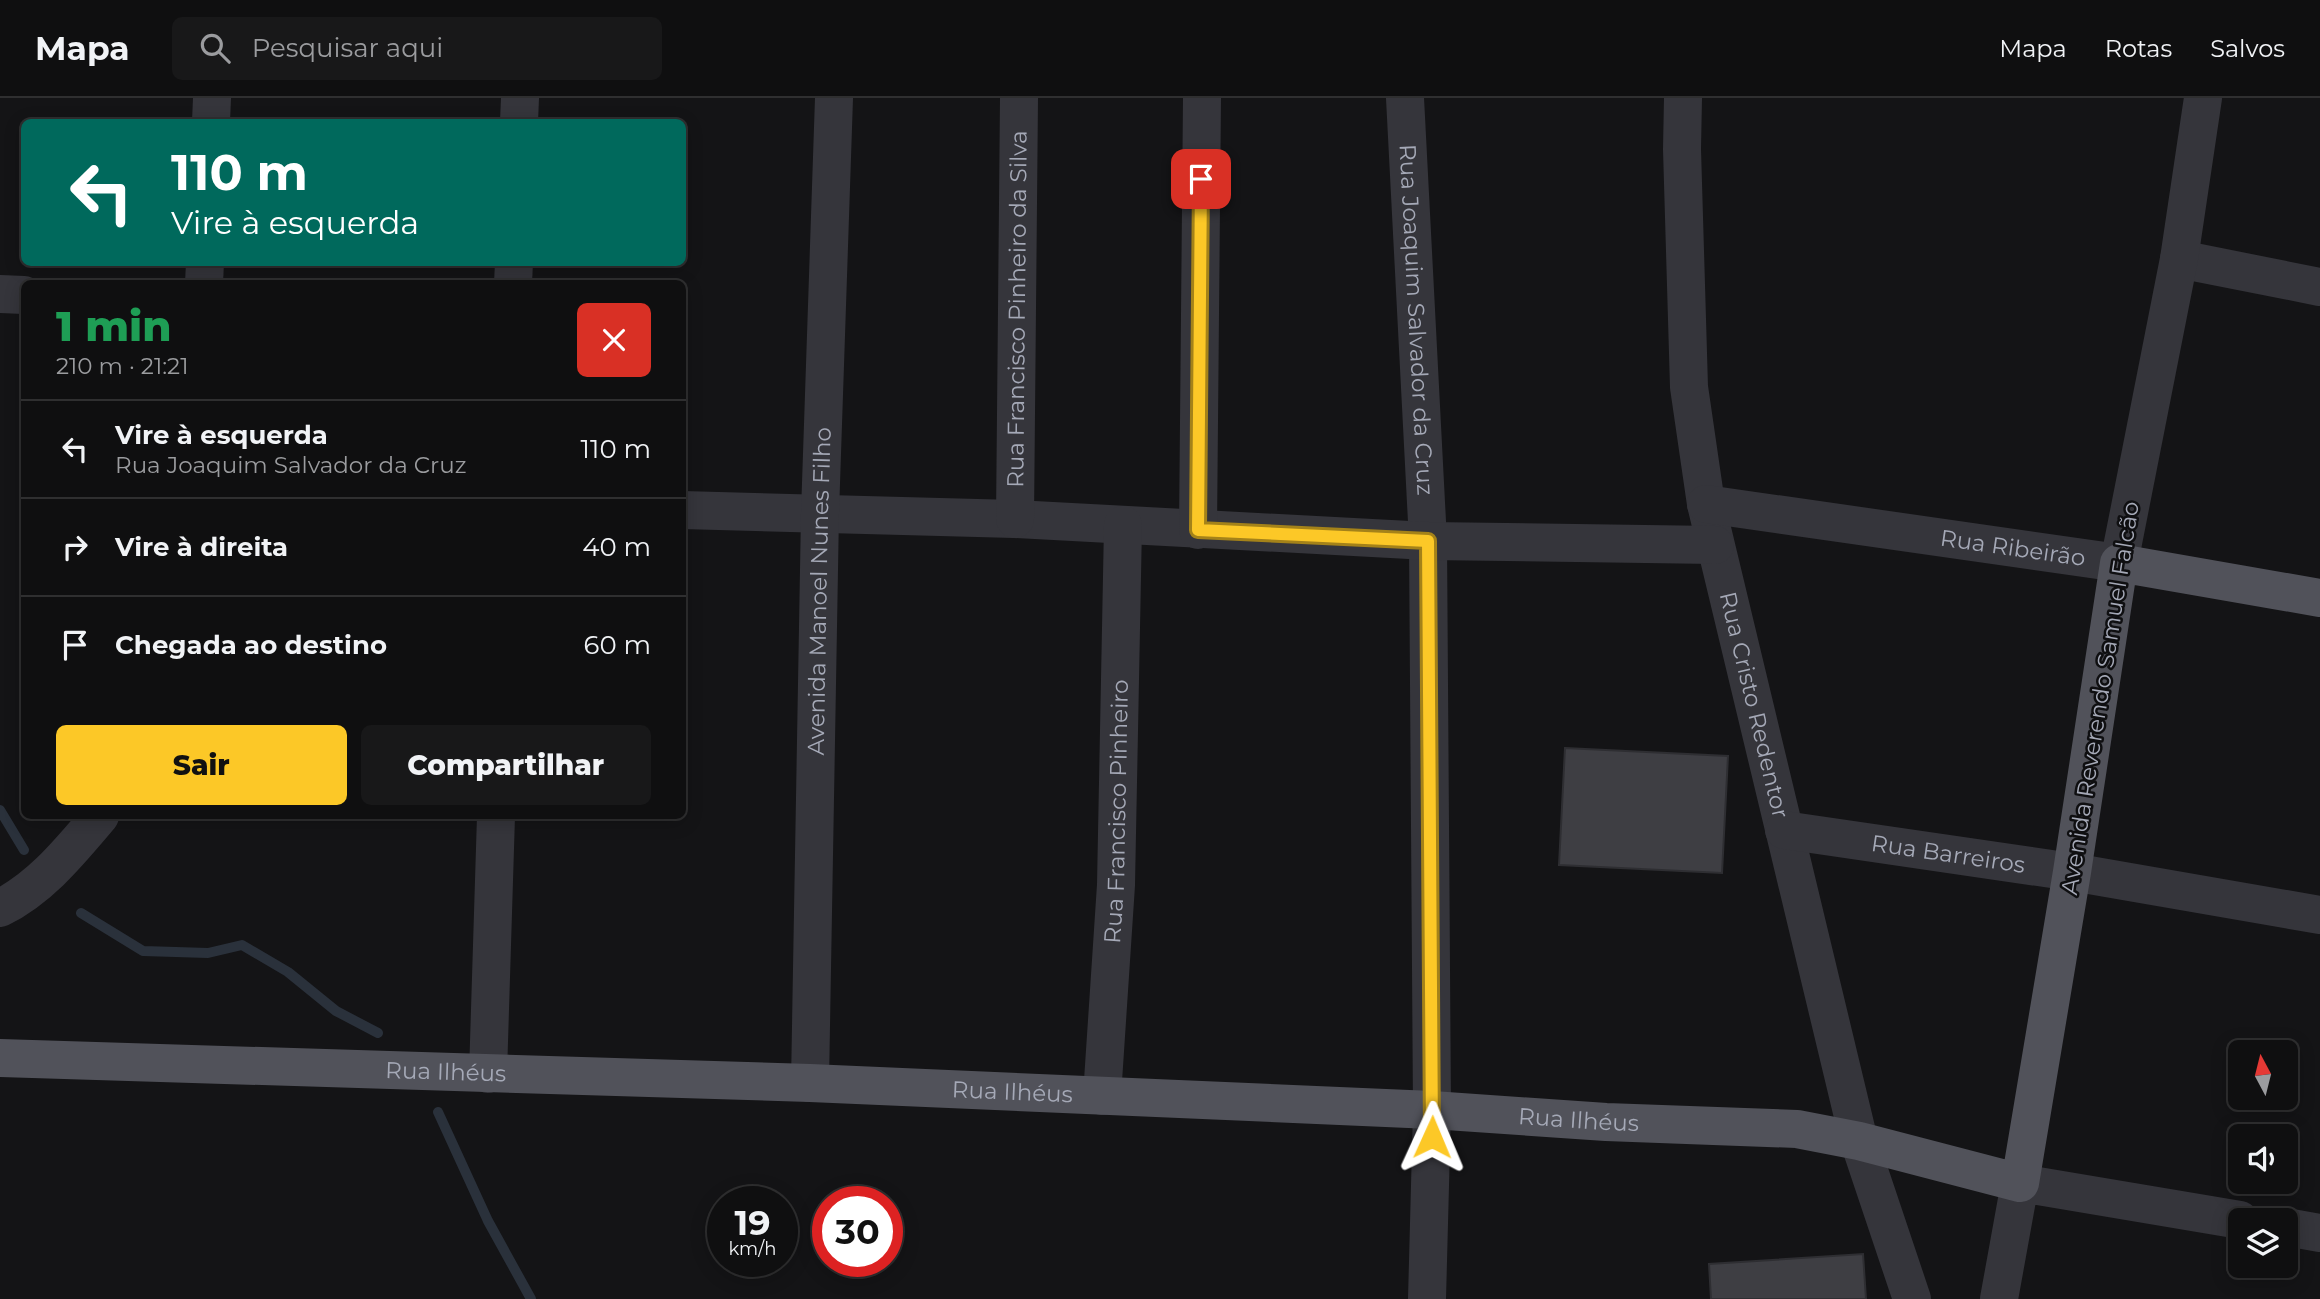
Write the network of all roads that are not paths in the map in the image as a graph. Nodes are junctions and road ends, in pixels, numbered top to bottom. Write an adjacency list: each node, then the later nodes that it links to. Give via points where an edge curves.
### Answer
1 (212, 98): 9 (street)
2 (520, 98): 10 (street)
3 (834, 98): 17 (street, Avenida Manoel Nunes Filho)
4 (1019, 98): 18 (street, Rua Francisco Pinheiro da Silva)
5 (1202, 98): 20 (street)
6 (1405, 98): 21 (street, Rua Joaquim Salvador da Cruz)
7 (1683, 98): 15 (street, Rua Cristo Redentor, via 1689,387)
8 (2203, 98): 11 (street, Avenida Reverendo Samuel Falcão)
9 (211, 119)
10 (519, 119)
11 (2179, 259): 12 (street); 23 (street, Avenida Reverendo Samuel Falcão)
12 (2320, 287)
13 (0, 294): 14 (street)
14 (21, 295)
15 (1706, 504): 22 (street, Rua Cristo Redentor); 23 (street, Rua Ribeirão)
16 (686, 510): 17 (street)
17 (820, 513): 18 (street); 33 (street, Avenida Manoel Nunes Filho)
18 (1015, 519): 19 (street)
19 (1123, 525): 20 (street); 34 (street, Rua Francisco Pinheiro, via 1116,885)
20 (1198, 530): 21 (street)
21 (1428, 541): 22 (street); 35 (street, Rua Joaquim Salvador da Cruz)
22 (1715, 545): 27 (street, Rua Cristo Redentor)
23 (2119, 563): 24 (main road, Rua Ribeirão); 28 (main road, Avenida Reverendo Samuel Falcão)
24 (2320, 598)
25 (97, 819): 29 (street, via 41,880)
26 (496, 819): 32 (street)
27 (1784, 830): 28 (street, Rua Barreiros); 36 (street, Rua Cristo Redentor)
28 (2072, 872): 30 (street, Rua Barreiros); 37 (main road, Avenida Reverendo Samuel Falcão)
29 (0, 908)
30 (2320, 915)
31 (0, 1058): 32 (main road, Rua Ilhéus)
32 (488, 1074): 33 (main road, Rua Ilhéus)
33 (810, 1083): 34 (main road, Rua Ilhéus)
34 (1102, 1096): 35 (main road, Rua Ilhéus)
35 (1432, 1110): 36 (main road, Rua Ilhéus, via 1797,1129); 41 (street, Rua Joaquim Salvador da Cruz)
36 (1859, 1141): 37 (main road, Rua Ilhéus); 42 (street, Rua Cristo Redentor)
37 (2020, 1183): 38 (street); 43 (street, Avenida Reverendo Samuel Falcão)
38 (2228, 1218)
39 (2298, 1229): 40 (street)
40 (2320, 1233)
41 (1427, 1299)
42 (1912, 1299)
43 (1998, 1299)

